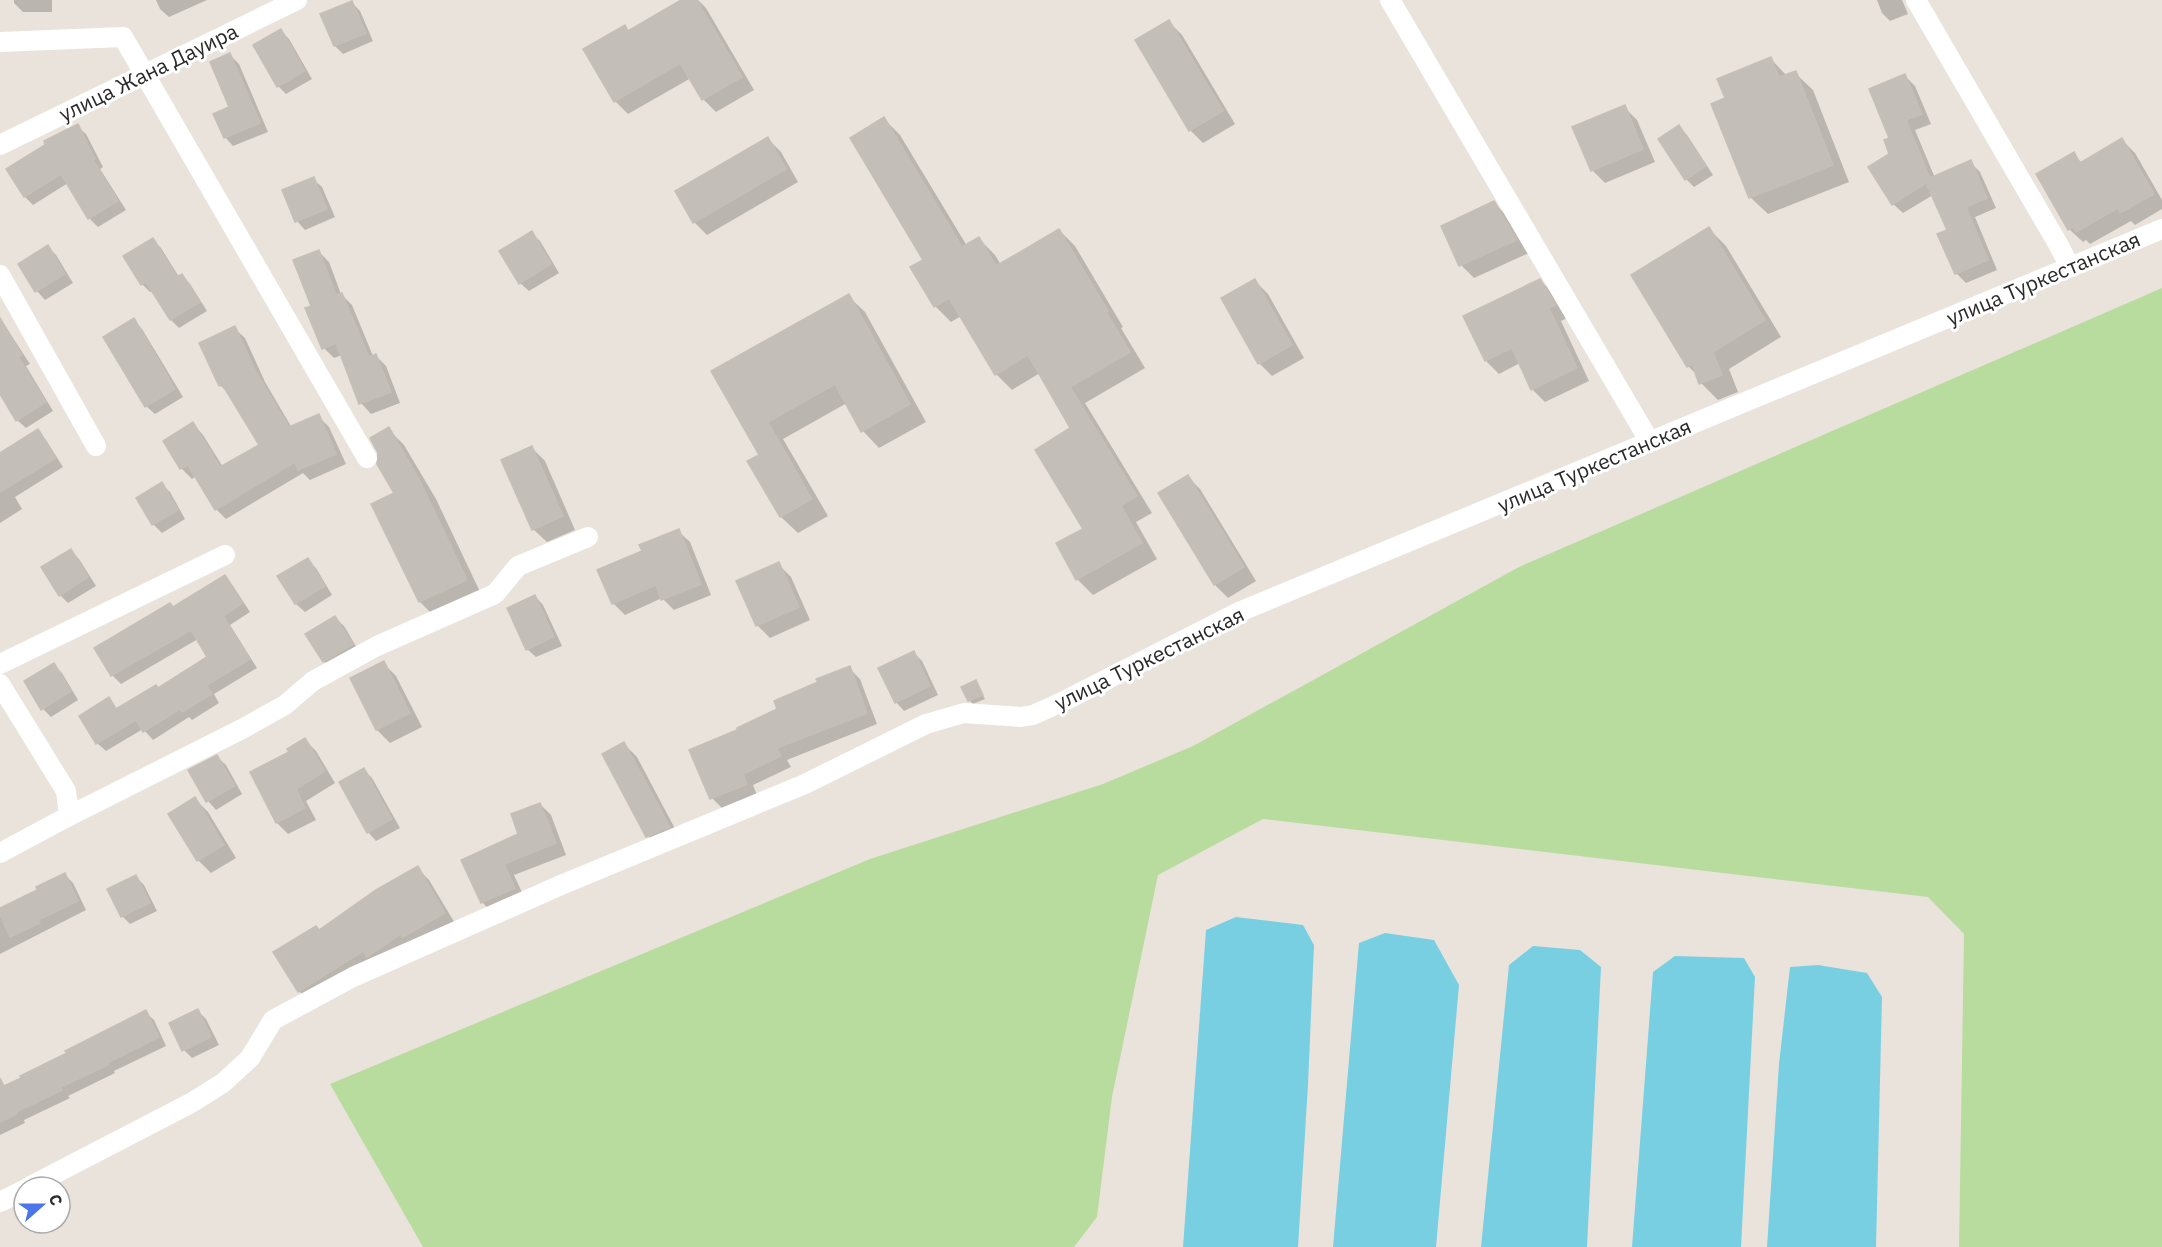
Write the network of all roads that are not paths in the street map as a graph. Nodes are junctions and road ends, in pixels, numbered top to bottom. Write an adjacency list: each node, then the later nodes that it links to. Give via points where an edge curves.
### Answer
1 (297, 0): 5 (street, улица Жана Дауира)
2 (1390, 0): 10 (street)
3 (1916, 0): 8 (street)
4 (0, 42): 5 (street, via 123,38)
5 (145, 74): 6 (street, улица Жана Дауира); 12 (street)
6 (0, 145)
7 (2162, 229): 8 (street, улица Туркестанская)
8 (2070, 267): 10 (street, улица Туркестанская)
9 (0, 275): 11 (street)
10 (1650, 442): 19 (street, улица Туркестанская, via 1239,612 1033,715 964,713 926,724 805,784 353,977 273,1020 250,1058 223,1083)
11 (96, 446)
12 (367, 458)
13 (588, 537): 17 (street, via 518,566 495,594 377,646 313,681 285,705 242,729)
14 (225, 555): 15 (street)
15 (0, 664)
16 (0, 684): 17 (street, via 66,791)
17 (69, 816): 18 (street)
18 (0, 853)
19 (52, 1175)

